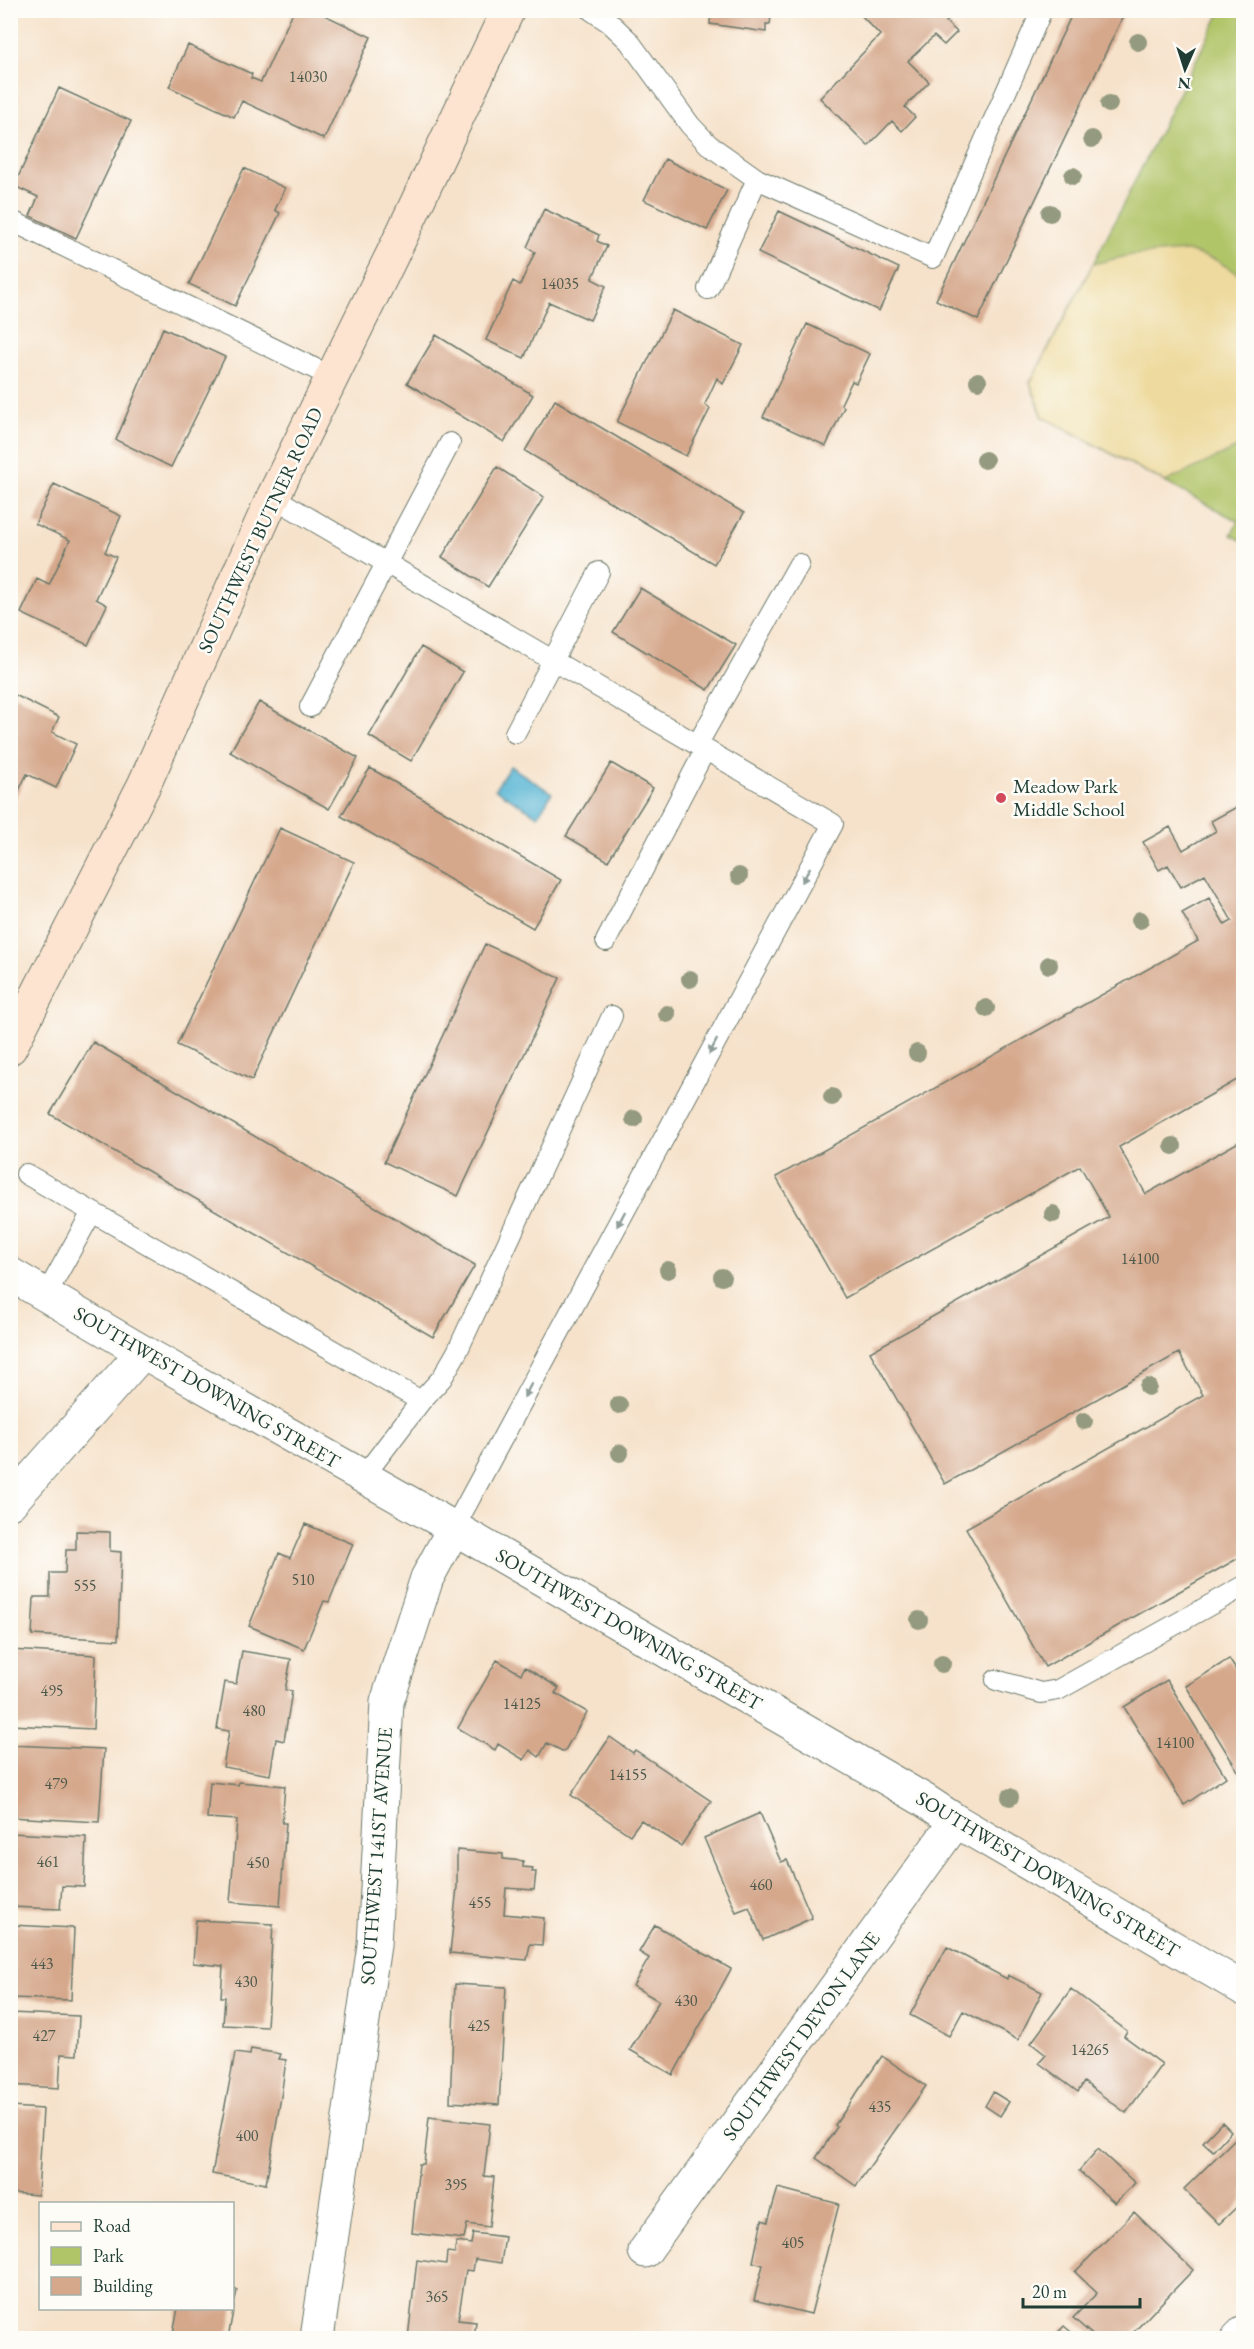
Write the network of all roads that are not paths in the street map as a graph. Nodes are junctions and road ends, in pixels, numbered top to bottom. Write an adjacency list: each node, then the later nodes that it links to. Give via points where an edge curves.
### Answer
1 (508, 10): 7 (street, SOUTHWEST BUTNER ROAD)
2 (591, 10): 4 (lane, via 629,40 709,146)
3 (1042, 10): 4 (lane, via 933,258)
4 (757, 179): 6 (lane)
5 (10, 220): 7 (lane)
6 (708, 289)
7 (332, 377): 9 (street, SOUTHWEST BUTNER ROAD)
8 (450, 443): 10 (lane)
9 (273, 497): 10 (lane); 19 (street, SOUTHWEST BUTNER ROAD, via 144,784)
10 (385, 562): 13 (lane); 14 (lane)
11 (799, 564): 16 (lane)
12 (599, 572): 13 (lane)
13 (553, 661): 15 (lane); 16 (lane)
14 (310, 707)
15 (515, 733)
16 (701, 748): 17 (lane); 28 (lane, one-way to 28, via 833,824)
17 (606, 941)
18 (612, 1016): 25 (lane, via 457,1352 442,1378)
19 (10, 1048)
20 (26, 1173): 21 (lane)
21 (92, 1212): 23 (lane); 25 (lane)
22 (10, 1274): 23 (street, SOUTHWEST DOWNING STREET)
23 (46, 1295): 24 (street, SOUTHWEST DOWNING STREET)
24 (143, 1352): 26 (street, SOUTHWEST DOWNING STREET); 27 (street)
25 (421, 1401): 26 (lane)
26 (364, 1476): 28 (street, SOUTHWEST DOWNING STREET)
27 (10, 1503)
28 (454, 1528): 31 (street, SOUTHWEST DOWNING STREET); 35 (street, SOUTHWEST 141ST AVENUE, via 427,1578 387,1702 374,1946)
29 (1244, 1586): 30 (lane, via 1058,1690 1041,1693)
30 (996, 1680)
31 (956, 1821): 32 (street, SOUTHWEST DOWNING STREET); 33 (street, SOUTHWEST DEVON LANE)
32 (1244, 1989)
33 (645, 2251)
34 (1244, 2332): 36 (street)
35 (317, 2338)
36 (1238, 2338)

